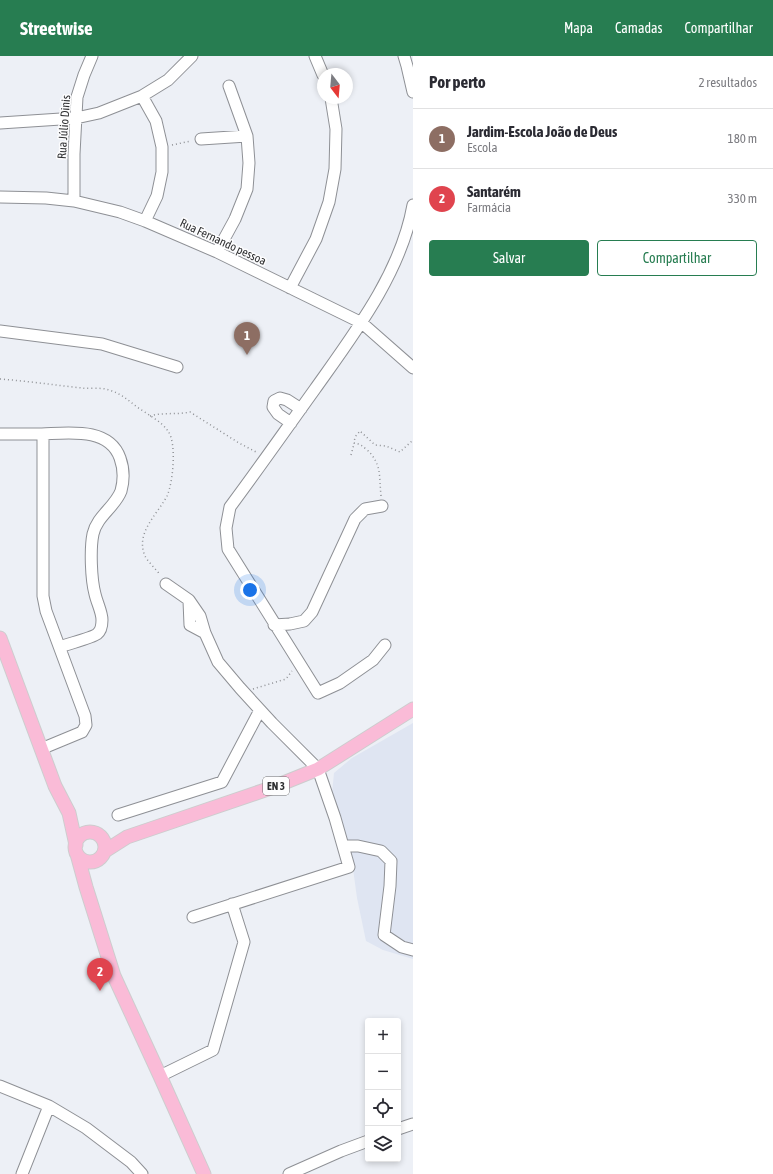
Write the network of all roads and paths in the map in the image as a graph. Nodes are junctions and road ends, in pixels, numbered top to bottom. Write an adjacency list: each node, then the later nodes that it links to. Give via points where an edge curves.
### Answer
1 (92, 56): 10 (street, Rua Júlio Dinis, via 77,98)
2 (192, 56): 8 (street, via 168,80)
3 (316, 56): 5 (street)
4 (404, 56): 7 (street)
5 (320, 68)
6 (229, 86): 12 (street)
7 (413, 92)
8 (142, 96): 10 (street, via 99,113); 14 (street, via 156,121)
9 (331, 104): 20 (street, via 336,129 336,161 329,202 316,239)
10 (76, 118): 11 (street); 16 (street, Rua Júlio Dinis)
11 (0, 122)
12 (247, 136): 13 (street); 19 (street, via 250,163 247,189 235,219)
13 (201, 139): 14 (path)
14 (162, 147): 18 (street, via 162,172 157,196)
15 (0, 197): 16 (street, Rua Fernando pessoa, via 46,198)
16 (74, 202): 18 (street, Rua Fernando pessoa, via 120,212)
17 (412, 213): 21 (street, via 400,250 386,281)
18 (145, 221): 19 (street, Rua Fernando pessoa)
19 (217, 252): 20 (street, Rua Fernando pessoa)
20 (290, 288): 21 (street, Rua Fernando pessoa)
21 (362, 323): 24 (street, Rua Fernando pessoa); 26 (street)
22 (0, 331): 23 (street, via 102,344)
23 (177, 367)
24 (413, 368)
25 (0, 379): 27 (path, via 107,389 119,393)
26 (301, 409): 28 (street); 28 (street, via 287,400 280,398 274,401 273,407 278,414)
27 (150, 416): 34 (path, via 190,412 239,443); 36 (path, via 169,432 174,463 167,496 144,532 142,544 146,557)
28 (291, 422): 34 (street)
29 (0, 434): 30 (street)
30 (43, 434): 40 (street, via 43,596); 40 (street, via 79,433 96,436 118,452 124,467 120,492 101,517 93,533 92,579 102,628 97,634)
31 (413, 440): 32 (path, via 400,452 386,446 375,445 360,431)
32 (354, 443): 33 (path); 35 (path, via 360,444 377,462)
33 (351, 455)
34 (267, 457): 37 (street, via 230,507 226,528 228,549)
35 (382, 506): 37 (street, via 365,509 355,519 312,612 304,621)
36 (166, 584): 42 (street, via 189,600 200,616 218,662)
37 (274, 625): 41 (street)
38 (0, 638): 45 (main road)
39 (385, 645): 41 (street, via 373,660 340,683 318,693)
40 (60, 647): 45 (street, via 86,725 82,732)
41 (298, 663): 42 (path, via 286,680 254,688)
42 (245, 694): 44 (street)
43 (413, 709): 46 (main road, EN 3)
44 (260, 710): 46 (street); 48 (street, via 222,782)
45 (41, 749): 47 (main road, via 55,786)
46 (318, 769): 50 (main road, EN 3, via 271,788); 51 (street)
47 (69, 813): 49 (main road); 52 (main road)
48 (118, 815)
49 (94, 834): 50 (main road, EN 3); 52 (main road, via 80,837); 53 (main road, via 104,842)
50 (127, 837): 53 (main road, EN 3)
51 (343, 846): 55 (street, via 349,867); 57 (street, via 381,851 391,861 384,935 402,947)
52 (76, 850): 53 (main road, via 84,860 92,862); 54 (main road)
53 (100, 855): 54 (main road)
54 (86, 888): 58 (main road, via 114,976)
55 (232, 904): 56 (street); 58 (street, via 244,942 213,1050)
56 (193, 917)
57 (413, 950)
58 (160, 1076): 66 (main road)
59 (0, 1086): 60 (street)
60 (49, 1106): 64 (street); 65 (street, via 112,1146)
61 (413, 1124): 62 (street)
62 (401, 1128)
63 (365, 1142): 67 (street)
64 (22, 1174)
65 (142, 1174)
66 (204, 1174)
67 (289, 1174)

